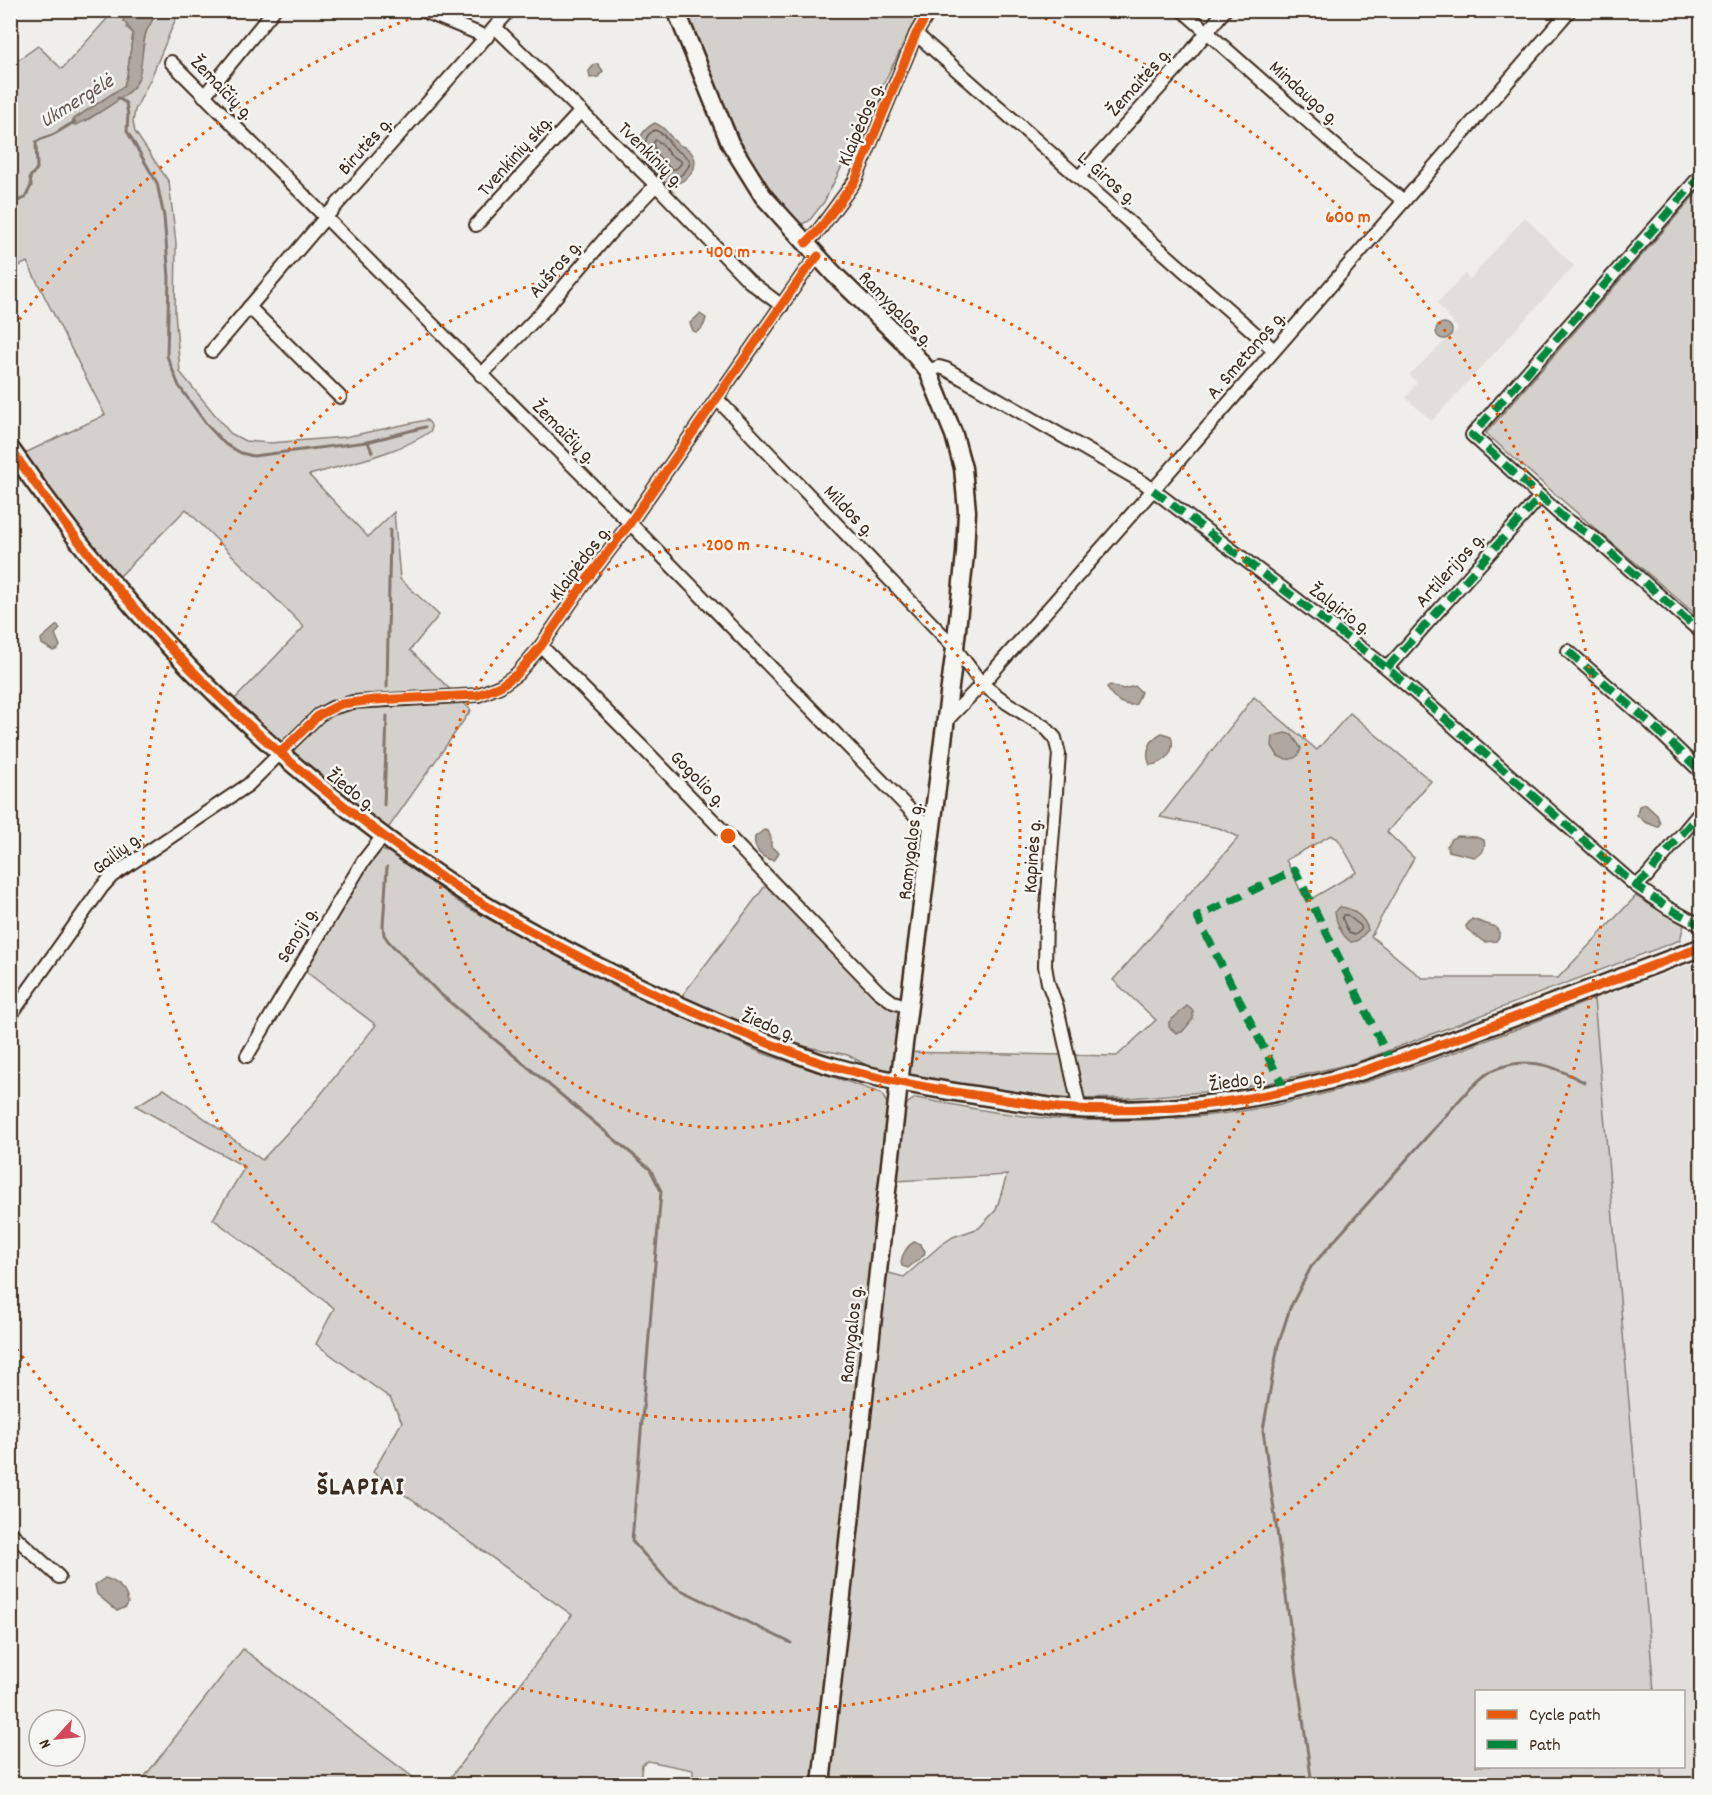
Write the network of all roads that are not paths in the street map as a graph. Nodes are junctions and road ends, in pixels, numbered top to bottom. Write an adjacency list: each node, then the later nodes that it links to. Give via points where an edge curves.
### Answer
1 (274, 10): 13 (street)
2 (421, 10): 10 (street, Tvenkinių g.)
3 (510, 10): 10 (street, Birutės g.)
4 (676, 10): 21 (street, Ramygalos g., via 730,143 763,196)
5 (930, 10): 11 (street, Klaipėdos g.)
6 (1182, 10): 9 (street, Mindaugo g.)
7 (1225, 10): 9 (street, Žemaitės g.)
8 (1570, 10): 18 (street, A. Smetonos g.)
9 (1207, 31): 16 (street, Žemaitės g.); 18 (street, Mindaugo g., via 1355,163)
10 (491, 32): 14 (street, Tvenkinių g.); 19 (street, Birutės g.)
11 (916, 34): 16 (street, L. Giros g.); 21 (street, Klaipėdos g., via 855,181)
12 (171, 62): 13 (street, Žemaičių g.)
13 (204, 96): 19 (street, Žemaičių g.)
14 (581, 111): 17 (street, Tvenkinių g.); 20 (street, Tvenkinių skg.)
15 (1701, 174): 33 (street, via 1472,435)
16 (1079, 177): 25 (street, L. Giros g.)
17 (656, 185): 23 (street, Tvenkinių g., via 749,281); 28 (street, Aušros g.)
18 (1404, 201): 25 (street, A. Smetonos g.)
19 (325, 218): 24 (street, Birutės g.); 28 (street, Žemaičių g.)
20 (476, 225)
21 (806, 243): 22 (street, Ramygalos g.)
22 (818, 256): 23 (street, Klaipėdos g.); 27 (street, Ramygalos g.)
23 (782, 306): 30 (street, Klaipėdos g.)
24 (249, 307): 26 (street, Birutės g.); 29 (street)
25 (1274, 350): 32 (street, A. Smetonos g.)
26 (212, 351)
27 (928, 370): 32 (street, Žalgirio g., via 946,369); 37 (street, Ramygalos g., via 963,468 967,511)
28 (481, 375): 34 (street, Žemaičių g.)
29 (340, 397)
30 (717, 399): 34 (street, Klaipėdos g.); 37 (street, Mildos g.)
31 (10, 448): 42 (street, Žiedo g., via 124,598 205,686)
32 (1153, 490): 39 (street, Žalgirio g.); 40 (street, A. Smetonos g.)
33 (1540, 497): 35 (street, via 1594,538); 39 (street, Artilerijos g.)
34 (630, 524): 36 (street, Klaipėdos g.); 45 (street, Žemaičių g., via 917,818)
35 (1701, 633)
36 (541, 646): 42 (street, Klaipėdos g., via 517,674 489,692 353,702 332,708 309,723); 50 (street, Gogolio g., via 878,991)
37 (956, 648): 40 (street, Kapinės g.); 41 (street, Ramygalos g.)
38 (1568, 651): 43 (street)
39 (1387, 668): 47 (street, Žalgirio g.)
40 (982, 684): 41 (street, A. Smetonos g.); 54 (street, Kapinės g., via 1045,727 1055,738 1059,754 1045,966)
41 (946, 721): 45 (street, Ramygalos g.)
42 (280, 753): 46 (street, Žiedo g.); 51 (street, Gailių g., via 248,785 112,876)
43 (1701, 774)
44 (1701, 810): 47 (street)
45 (934, 824): 50 (street, Ramygalos g.)
46 (383, 836): 52 (street, Senoji g., via 362,863); 53 (street, Žiedo g., via 476,899 576,956 756,1039 829,1066)
47 (1636, 886): 48 (street, Žalgirio g.)
48 (1701, 926)
49 (1701, 947): 54 (street, Žiedo g., via 1425,1050 1329,1080 1256,1097 1168,1107)
50 (909, 1007): 53 (street, Ramygalos g.)
51 (10, 1016)
52 (247, 1056)
53 (899, 1083): 54 (street, Žiedo g.); 57 (street, Ramygalos g.)
54 (1080, 1110)
55 (10, 1532): 56 (street)
56 (59, 1577)
57 (821, 1785)

